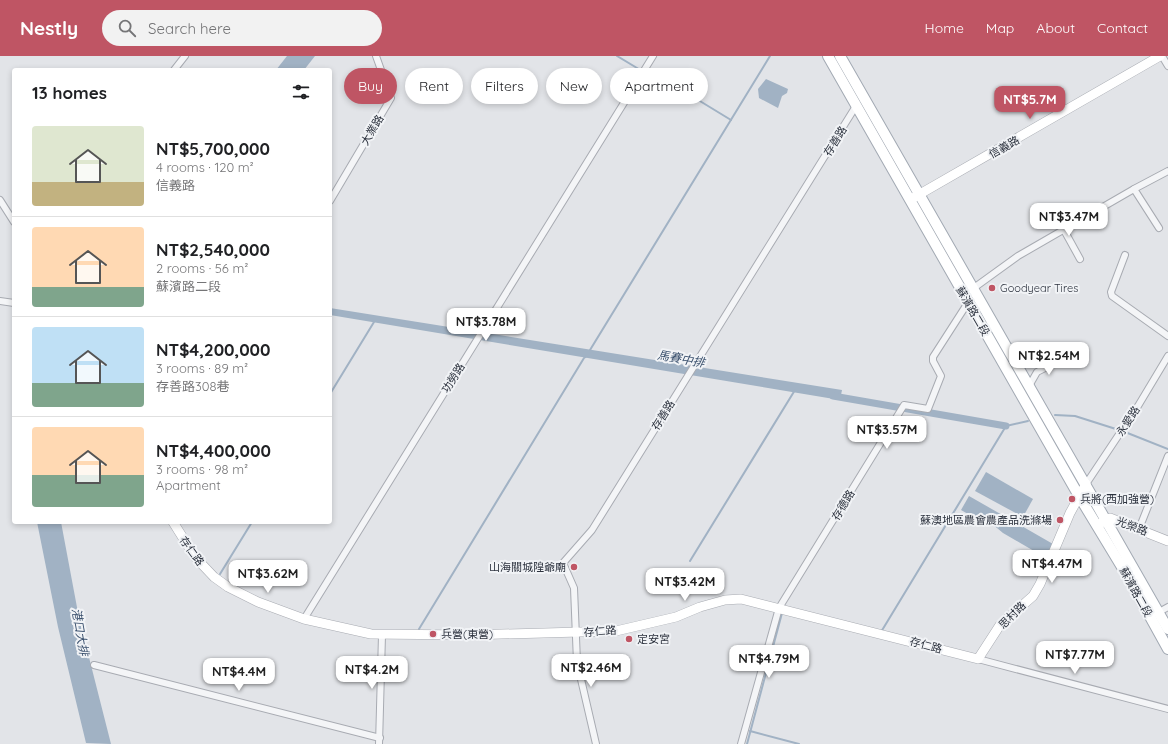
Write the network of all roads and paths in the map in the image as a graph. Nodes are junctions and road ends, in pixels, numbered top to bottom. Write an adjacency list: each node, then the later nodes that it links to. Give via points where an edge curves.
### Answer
1 (185, 56): 9 (street)
2 (376, 56): 14 (street, 大業路, via 391,98)
3 (653, 56): 42 (street, 功勞路)
4 (828, 56): 10 (main road, 蘇濱路二段)
5 (840, 56): 13 (main road, 蘇濱路二段)
6 (1161, 56): 7 (street); 8 (street); 13 (street, 信義路)
7 (1168, 59)
8 (1168, 66)
9 (176, 68)
10 (856, 106): 13 (main road, 蘇濱路二段); 44 (street, 存善路, via 592,530 563,563 574,588)
11 (1168, 171): 12 (street)
12 (1134, 189): 19 (street); 20 (street)
13 (915, 197): 23 (main road, 蘇濱路二段); 26 (main road, 蘇濱路二段)
14 (332, 198)
15 (0, 200): 17 (street)
16 (12, 207): 17 (street)
17 (7, 209): 18 (street)
18 (12, 218)
19 (1159, 228)
20 (1064, 230): 22 (street); 23 (street, via 1018,256)
21 (1125, 255): 27 (street, via 1111,292 1112,296)
22 (1080, 258)
23 (972, 288): 26 (street); 30 (main road, 蘇濱路二段)
24 (0, 301): 25 (street)
25 (12, 303)
26 (968, 303): 33 (main road, 蘇濱路二段); 40 (street, 存德路, via 933,357 941,376 928,409 904,405)
27 (1168, 336)
28 (1168, 356): 32 (street, 永愛路)
29 (1055, 358): 30 (street, via 1049,366 1037,372)
30 (1029, 386): 32 (main road, 蘇濱路二段)
31 (1168, 456): 36 (street)
32 (1086, 484): 33 (street, 思村路); 34 (main road, 蘇濱路二段)
33 (1079, 496): 34 (main road, 蘇濱路二段); 47 (street, 思村路, via 1033,596 1000,625)
34 (1101, 522): 36 (street, 光榮路, via 1110,518); 38 (main road, 蘇濱路二段)
35 (174, 524): 42 (street, 存仁路, via 195,557 214,577 258,602)
36 (1139, 529): 37 (street, 光榮路)
37 (1168, 541)
38 (1135, 580): 41 (main road, 蘇濱路二段); 46 (main road, 蘇濱路二段)
39 (1168, 607): 41 (street)
40 (780, 608): 44 (street, 存仁路, via 741,599 725,600 676,617 616,631); 47 (street, 存仁路); 52 (street, 存德路)
41 (1159, 612): 43 (main road, 蘇濱路二段)
42 (304, 618): 45 (street, 存仁路)
43 (1168, 630)
44 (574, 633): 45 (street, 存仁路); 51 (street, 存善路, via 577,662)
45 (382, 636): 50 (street)
46 (1168, 649)
47 (978, 659): 49 (street, 存仁路)
48 (94, 665): 50 (street)
49 (1168, 709)
50 (380, 741)
51 (596, 744)
52 (741, 744)

